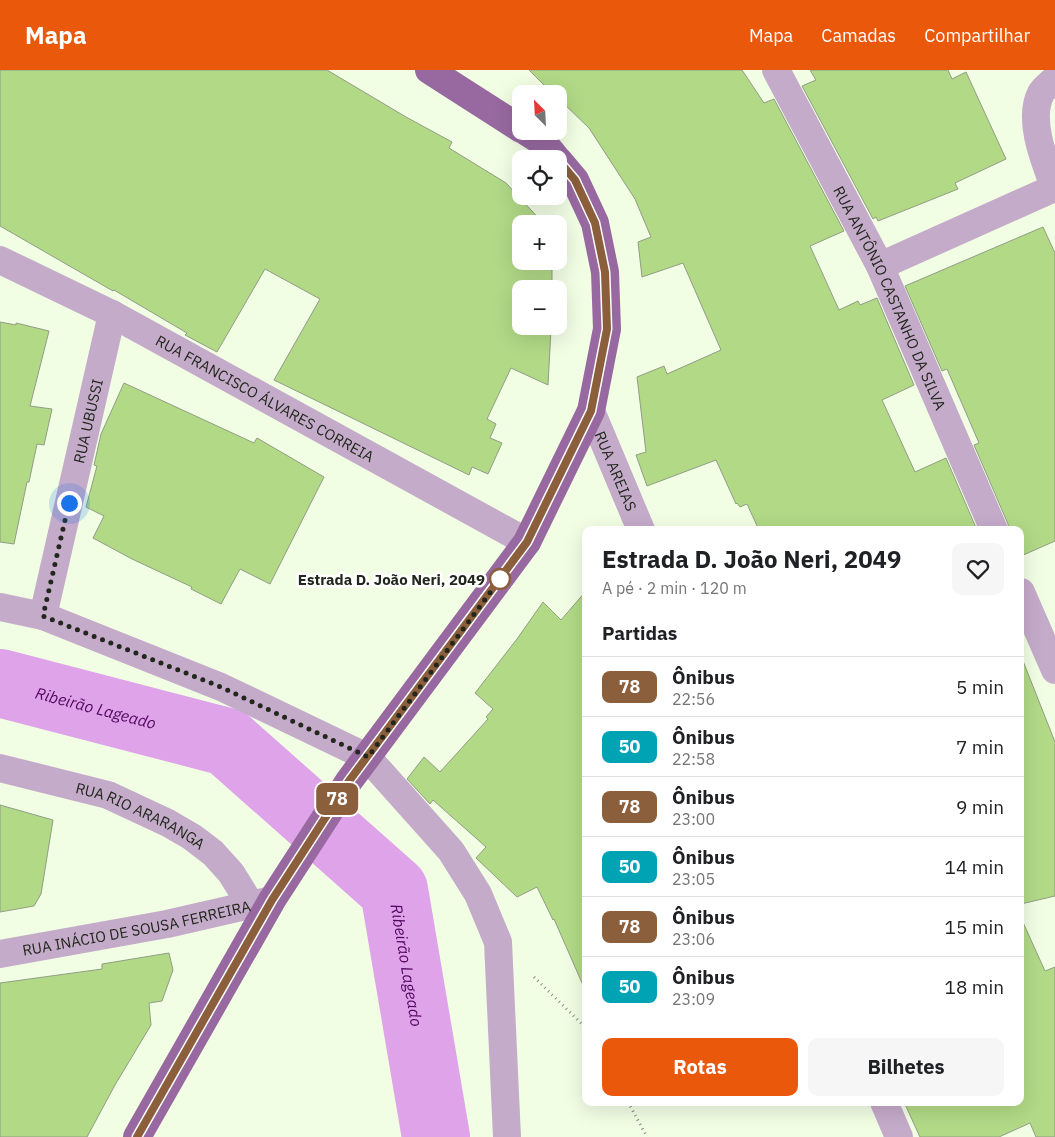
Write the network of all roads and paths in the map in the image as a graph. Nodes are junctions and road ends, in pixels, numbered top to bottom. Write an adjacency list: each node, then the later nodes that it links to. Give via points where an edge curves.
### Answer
1 (429, 70): 4 (main road)
2 (776, 70): 10 (street, RUA ANTÔNIO CASTANHO DA SILVA)
3 (1055, 79): 8 (street, via 1042,92 1036,111 1038,138)
4 (512, 123)
5 (539, 140): 6 (main road)
6 (550, 150)
7 (567, 171): 12 (main road, via 575,180 595,223 605,272 607,329)
8 (1055, 188): 10 (street)
9 (0, 260): 11 (street, RUA FRANCISCO ÁLVARES CORREIA)
10 (880, 266): 14 (street, RUA ANTÔNIO CASTANHO DA SILVA)
11 (112, 314): 15 (street, RUA FRANCISCO ÁLVARES CORREIA); 18 (street, RUA UBUSSI)
12 (591, 411): 13 (street, RUA AREIAS); 15 (main road)
13 (639, 526)
14 (992, 526)
15 (527, 542): 20 (main road)
16 (1024, 599): 19 (street)
17 (0, 607): 18 (street)
18 (43, 616): 20 (street, via 221,687)
19 (1055, 670)
20 (368, 757): 22 (main road); 23 (street, via 451,851 478,894)
21 (0, 768): 22 (street, RUA RIO ARARANGA, via 108,795 168,823 192,837 231,872)
22 (269, 895): 24 (street, RUA INÁCIO DE SOUSA FERREIRA, via 167,924); 28 (main road)
23 (498, 942): 25 (path); 29 (street)
24 (0, 954)
25 (582, 1024)
26 (630, 1106): 30 (path)
27 (886, 1106): 31 (street)
28 (137, 1137)
29 (507, 1137)
30 (647, 1137)
31 (899, 1137)

